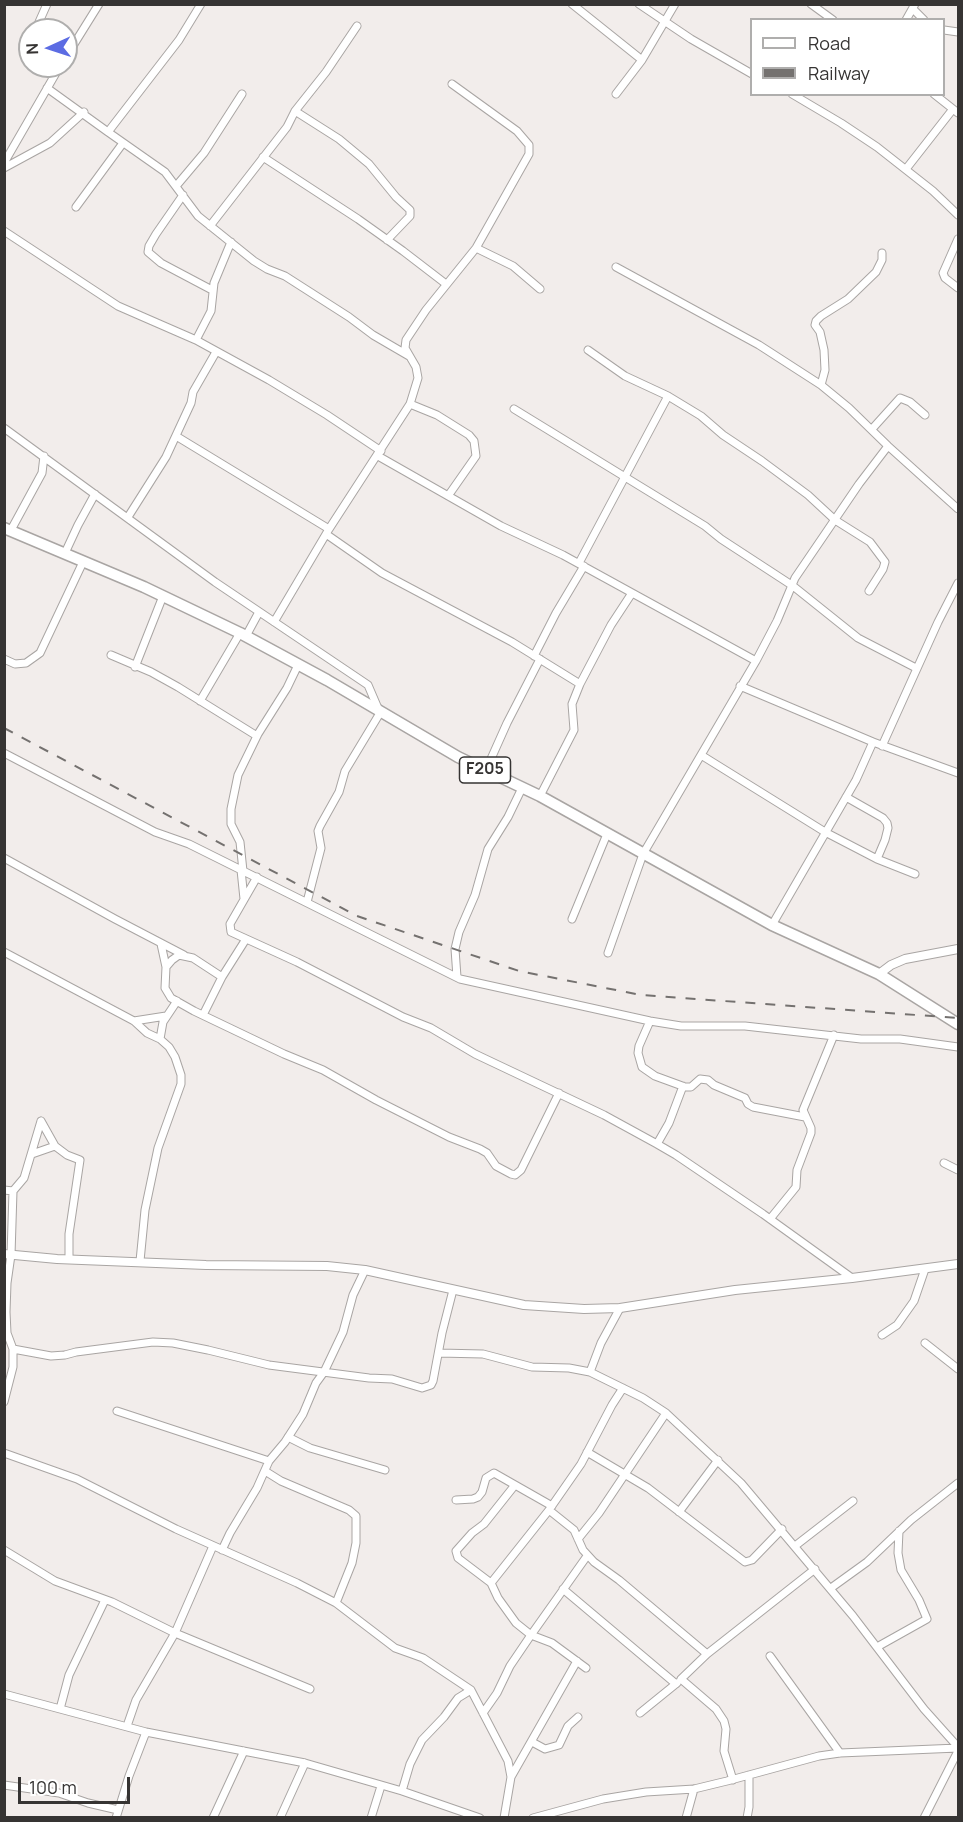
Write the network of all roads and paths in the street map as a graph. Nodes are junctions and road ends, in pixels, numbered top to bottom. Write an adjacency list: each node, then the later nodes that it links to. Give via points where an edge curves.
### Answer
1 (47, 4): 8 (street)
2 (99, 4): 12 (street)
3 (201, 4): 25 (street, via 179,40)
4 (572, 4): 13 (street)
5 (639, 4): 10 (street)
6 (675, 4): 10 (street)
7 (811, 4): 9 (street)
8 (41, 18)
9 (829, 18)
10 (663, 22): 13 (street); 14 (street)
11 (357, 26): 22 (street)
12 (78, 38)
13 (642, 60): 19 (street)
14 (750, 73)
15 (52, 78): 17 (street)
16 (452, 84): 40 (street, via 518,131 529,145 529,154)
17 (47, 88): 24 (street); 28 (street)
18 (242, 94): 31 (street, via 204,153)
19 (616, 94)
20 (795, 96): 30 (street)
21 (937, 96): 23 (street)
22 (295, 111): 27 (street); 38 (street, via 369,164 410,210 410,216)
23 (956, 111): 30 (street)
24 (84, 112): 25 (street); 29 (street, via 50,143)
25 (108, 132): 26 (street)
26 (123, 143): 31 (street); 33 (street)
27 (263, 157): 35 (street); 38 (street)
28 (4, 163)
29 (4, 168)
30 (906, 169): 34 (street)
31 (177, 185): 32 (street)
32 (183, 195): 35 (street); 46 (street, via 148,252 152,258)
33 (76, 207)
34 (958, 215)
35 (210, 226): 39 (street)
36 (4, 231): 47 (street, via 118,306)
37 (958, 239): 44 (street, via 943,273)
38 (387, 240): 43 (street)
39 (231, 242): 46 (street); 50 (street, via 254,261 285,276)
40 (476, 248): 43 (street); 45 (street, via 513,266)
41 (882, 253): 51 (street, via 876,272 848,299 816,321 824,350)
42 (616, 267): 51 (street, via 759,345)
43 (446, 284): 50 (street, via 406,340 405,348)
44 (958, 288)
45 (540, 289)
46 (212, 290): 47 (street, via 211,310)
47 (196, 340): 49 (street)
48 (588, 350): 52 (street, via 625,376)
49 (216, 352): 58 (street, via 193,392); 60 (street, via 327,415)
50 (411, 357): 53 (street, via 418,378)
51 (821, 385): 57 (street)
52 (668, 396): 62 (street); 67 (street, via 762,460)
53 (410, 404): 60 (street); 64 (street, via 437,415 474,441 476,456)
54 (514, 409): 62 (street)
55 (925, 415): 57 (street, via 900,398)
56 (4, 428): 61 (street)
57 (872, 429): 59 (street)
58 (176, 436): 66 (street); 69 (street)
59 (888, 446): 65 (street); 67 (street)
60 (379, 453): 64 (street); 69 (street)
61 (44, 456): 63 (street); 68 (street, via 42,473)
62 (624, 477): 72 (street); 74 (street)
63 (96, 494): 66 (street); 70 (street)
64 (448, 496): 72 (street)
65 (958, 509)
66 (128, 517): 78 (street)
67 (835, 520): 74 (street); 75 (street, via 870,542 885,562)
68 (8, 529): 70 (main road, F205)
69 (328, 532): 79 (street); 82 (street, via 382,573)
70 (64, 553): 71 (main road, F205)
71 (83, 562): 77 (main road, F205); 83 (street, via 40,653 26,663)
72 (581, 565): 76 (street); 82 (street)
73 (958, 583): 87 (street)
74 (793, 586): 84 (street); 87 (street, via 858,638)
75 (869, 591)
76 (632, 593): 84 (street); 88 (street)
77 (162, 596): 80 (main road, F205); 86 (street)
78 (259, 612): 79 (street); 80 (street)
79 (274, 622): 91 (street, via 368,685)
80 (243, 635): 85 (main road, F205); 90 (street)
81 (111, 655): 86 (street)
82 (537, 658): 88 (street); 97 (street)
83 (4, 659)
84 (756, 661): 89 (street)
85 (298, 665): 91 (main road, F205); 92 (street)
86 (135, 667): 90 (street)
87 (916, 668): 94 (street)
88 (580, 684): 100 (street, via 572,704 574,730)
89 (741, 687): 93 (street); 96 (street)
90 (200, 701): 92 (street)
91 (380, 713): 97 (main road, F205); 111 (street, via 345,771 339,792 318,831 321,848)
92 (257, 736): 107 (street, via 237,775 231,809 231,824 240,842)
93 (873, 742): 94 (street); 101 (street)
94 (882, 746): 98 (street)
95 (4, 753): 107 (street, via 155,832)
96 (701, 755): 102 (street); 104 (street)
97 (486, 770): 99 (main road, F205)
98 (958, 773)
99 (522, 788): 100 (main road, F205); 123 (street, via 488,849 459,932 455,949)
100 (540, 796): 103 (main road, F205)
101 (846, 797): 102 (street); 106 (street, via 887,823)
102 (825, 832): 106 (street); 113 (street)
103 (607, 834): 104 (main road, F205); 112 (street)
104 (643, 854): 113 (main road, F205); 118 (street)
105 (4, 858): 115 (street)
106 (877, 859): 108 (street)
107 (242, 870): 109 (street); 110 (street)
108 (915, 874)
109 (257, 877): 110 (street); 111 (street)
110 (244, 899): 114 (street, via 230,930)
111 (307, 902): 123 (street)
112 (572, 919)
113 (772, 925): 121 (main road, F205)
114 (246, 939): 122 (street); 134 (street)
115 (161, 944): 119 (street); 120 (street)
116 (958, 949): 121 (street, via 905,959)
117 (4, 952): 127 (street)
118 (608, 953)
119 (187, 956): 120 (street, via 176,957); 122 (street)
120 (166, 967): 124 (street, via 165,988)
121 (879, 974): 129 (main road, F205)
122 (222, 977): 125 (street)
123 (457, 977): 128 (street)
124 (177, 1001): 125 (street); 126 (street)
125 (203, 1015): 134 (street, via 480,1149 496,1166 515,1174 521,1170)
126 (166, 1016): 127 (street); 131 (street)
127 (134, 1021): 131 (street)
128 (650, 1021): 130 (street); 133 (street, via 639,1046 642,1067)
129 (958, 1024)
130 (834, 1035): 132 (street); 135 (street, via 805,1104)
131 (160, 1039): 146 (street, via 175,1058 181,1084 158,1148 145,1210)
132 (958, 1047)
133 (683, 1086): 135 (street, via 708,1080 745,1098 753,1107); 136 (street)
134 (559, 1094): 136 (street)
135 (805, 1117): 143 (street, via 811,1133 796,1187)
136 (657, 1144): 143 (street)
137 (55, 1146): 138 (street); 138 (street, via 42,1121); 145 (street, via 80,1160)
138 (32, 1154): 142 (street, via 24,1178)
139 (944, 1163): 140 (street)
140 (958, 1170)
141 (4, 1190): 142 (street)
142 (14, 1191): 144 (street)
143 (770, 1219): 150 (street)
144 (8, 1255): 145 (street); 153 (street)
145 (69, 1259): 146 (street)
146 (140, 1261): 149 (street)
147 (958, 1264): 148 (street)
148 (925, 1269): 150 (street); 154 (street, via 914,1301 897,1325)
149 (364, 1270): 151 (street); 161 (street)
150 (852, 1278): 152 (street, via 735,1290)
151 (453, 1290): 152 (street, via 524,1305); 157 (street)
152 (620, 1308): 162 (street)
153 (5, 1320): 156 (street)
154 (882, 1335)
155 (925, 1343): 159 (street)
156 (13, 1349): 160 (street); 161 (street, via 65,1356 153,1342)
157 (439, 1353): 161 (street, via 433,1381 422,1388 392,1379); 162 (street, via 483,1354 532,1367)
158 (4, 1365): 160 (street)
159 (957, 1365)
160 (13, 1367): 164 (street)
161 (324, 1372): 167 (street)
162 (590, 1372): 163 (street)
163 (623, 1388): 166 (street); 168 (street)
164 (4, 1402)
165 (117, 1411): 171 (street)
166 (666, 1413): 170 (street); 174 (street)
167 (288, 1437): 171 (street); 172 (street, via 310,1448)
168 (587, 1452): 174 (street); 179 (street)
169 (4, 1453): 184 (street, via 77,1479)
170 (718, 1460): 180 (street); 181 (street)
171 (269, 1461): 173 (street)
172 (385, 1470)
173 (265, 1471): 187 (street); 194 (street, via 356,1516 352,1563)
174 (625, 1474): 180 (street); 183 (street)
175 (958, 1483): 182 (street)
176 (515, 1485): 177 (street, via 494,1473 486,1478 478,1497); 179 (street); 190 (street, via 456,1551 458,1558)
177 (456, 1500)
178 (853, 1501): 185 (street)
179 (551, 1508): 183 (street); 190 (street)
180 (679, 1512): 181 (street, via 745,1562 752,1560)
181 (782, 1529): 185 (street)
182 (899, 1531): 191 (street, via 867,1562); 197 (street, via 901,1570 927,1616)
183 (578, 1539): 188 (street)
184 (213, 1546): 187 (street); 195 (street)
185 (795, 1546): 189 (street)
186 (4, 1550): 193 (street, via 55,1581)
187 (222, 1550): 194 (street)
188 (587, 1556): 192 (street); 198 (street)
189 (815, 1569): 191 (street); 198 (street)
190 (491, 1583): 196 (street, via 505,1610)
191 (831, 1588): 197 (street)
192 (563, 1589): 196 (street); 202 (street)
193 (105, 1600): 195 (street); 206 (street, via 69,1675)
194 (336, 1603): 204 (street, via 395,1648 423,1658)
195 (175, 1633): 203 (street); 210 (street, via 136,1700)
196 (531, 1635): 200 (street, via 552,1643); 207 (street)
197 (877, 1647): 213 (street)
198 (707, 1654): 202 (street)
199 (770, 1656): 215 (street)
200 (577, 1661): 201 (street); 212 (street)
201 (586, 1668)
202 (678, 1681): 208 (street); 219 (street, via 716,1709 724,1721 724,1751)
203 (310, 1689)
204 (471, 1690): 207 (street); 223 (street, via 458,1698 422,1740)
205 (4, 1694): 206 (street)
206 (60, 1709): 210 (street)
207 (483, 1713): 218 (street, via 508,1761)
208 (640, 1713)
209 (578, 1717): 212 (street, via 568,1726 559,1745 545,1749)
210 (127, 1726): 211 (street)
211 (146, 1732): 214 (street); 224 (street)
212 (532, 1742): 218 (street)
213 (958, 1749): 215 (street); 233 (street)
214 (244, 1751): 216 (street); 225 (street)
215 (840, 1753): 217 (street)
216 (305, 1763): 221 (street); 226 (street)
217 (748, 1775): 219 (street); 232 (street)
218 (511, 1777): 229 (street)
219 (733, 1780): 222 (street)
220 (4, 1785): 224 (street, via 59,1793)
221 (381, 1786): 223 (street); 227 (street)
222 (694, 1789): 230 (street, via 603,1799); 231 (street)
223 (402, 1791): 228 (street)
224 (117, 1814)
225 (213, 1818)
226 (280, 1818)
227 (371, 1818)
228 (480, 1818)
229 (504, 1818)
230 (533, 1818)
231 (686, 1818)
232 (747, 1818)
233 (924, 1818)

